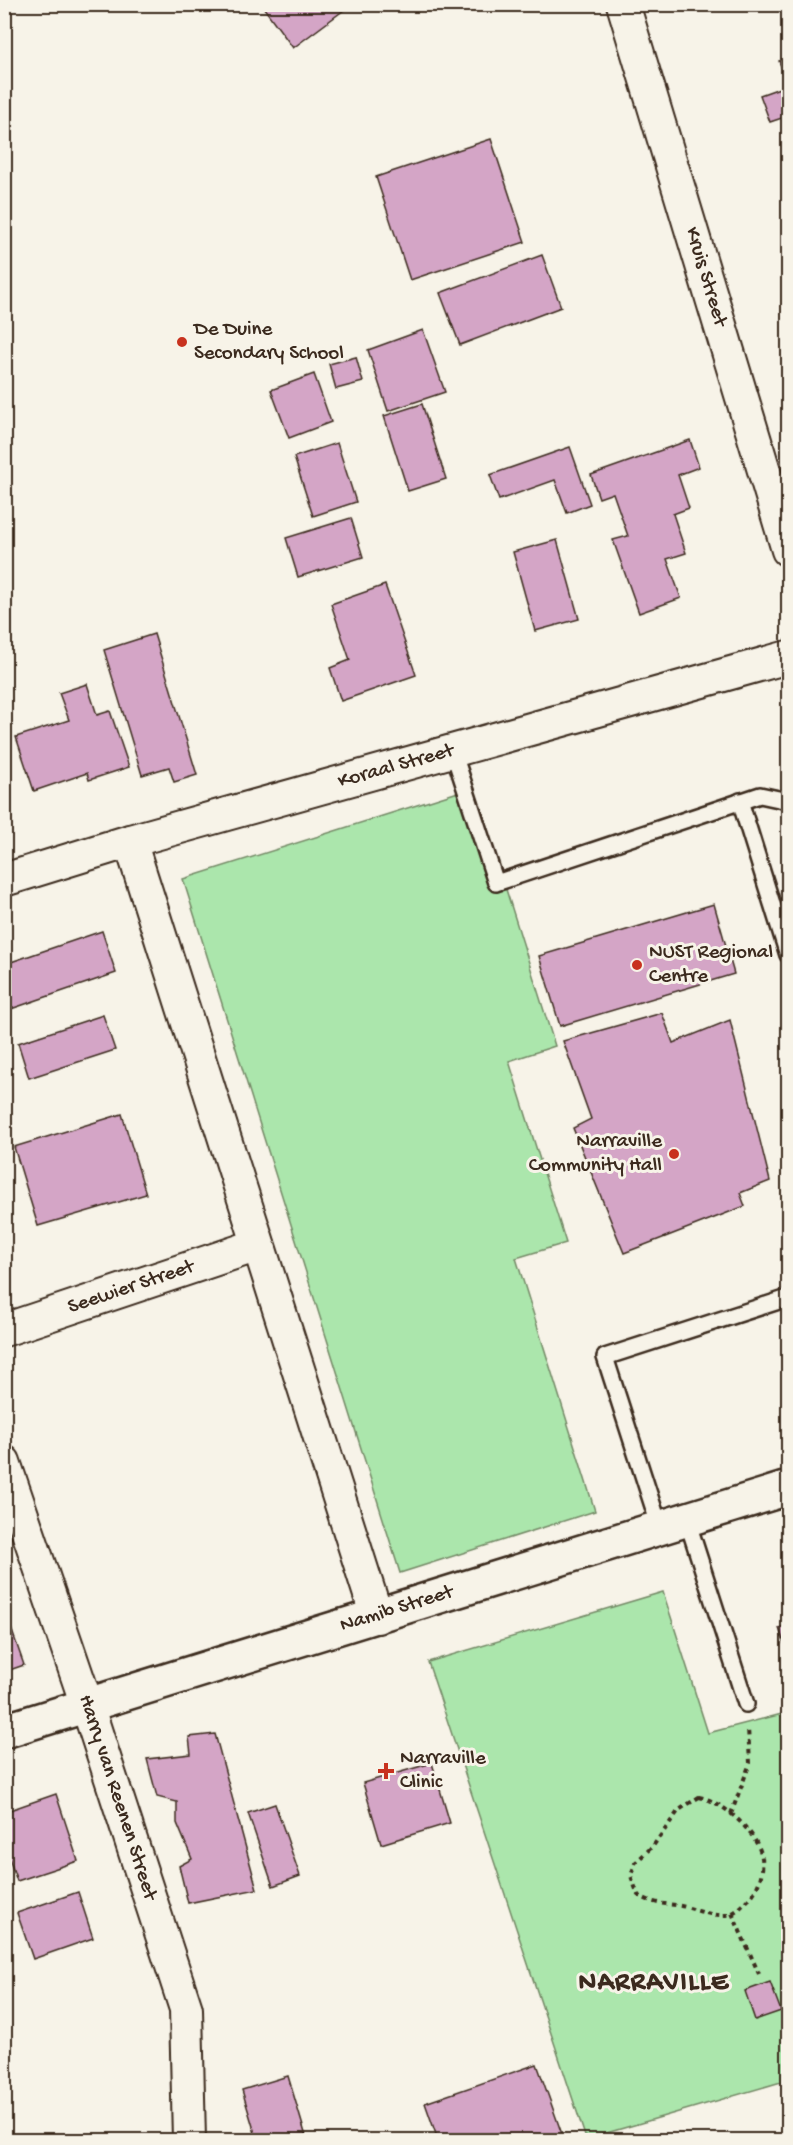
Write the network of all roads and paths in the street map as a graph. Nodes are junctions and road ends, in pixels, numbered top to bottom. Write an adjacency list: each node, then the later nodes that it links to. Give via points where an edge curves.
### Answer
1 (623, 4): 2 (street, Kruis Street)
2 (789, 550)
3 (789, 657): 4 (street, Koraal Street)
4 (453, 751): 5 (lane, via 496,883); 7 (street, Koraal Street)
5 (740, 801): 6 (lane, via 760,795); 9 (lane)
6 (789, 801)
7 (129, 842): 8 (street, Koraal Street); 10 (street)
8 (4, 880)
9 (789, 955)
10 (258, 1245): 12 (street, Seewier Street); 16 (street)
11 (789, 1298): 15 (lane, via 605,1357)
12 (4, 1330)
13 (4, 1462): 18 (street, Harry van Reenen Street)
14 (789, 1488): 15 (street, Namib Street)
15 (674, 1524): 16 (street, Namib Street); 17 (lane)
16 (377, 1617): 18 (street, Namib Street)
17 (746, 1704): 20 (path, via 750,1763)
18 (87, 1705): 19 (street, Namib Street); 23 (street, Harry van Reenen Street, via 186,2009)
19 (4, 1731)
20 (731, 1814): 21 (path, via 746,1828 762,1858 758,1890); 21 (path, via 712,1799 699,1797 689,1803 635,1863 631,1876 638,1895 664,1906 700,1913)
21 (732, 1913): 22 (path)
22 (759, 1974)
23 (189, 2140)

